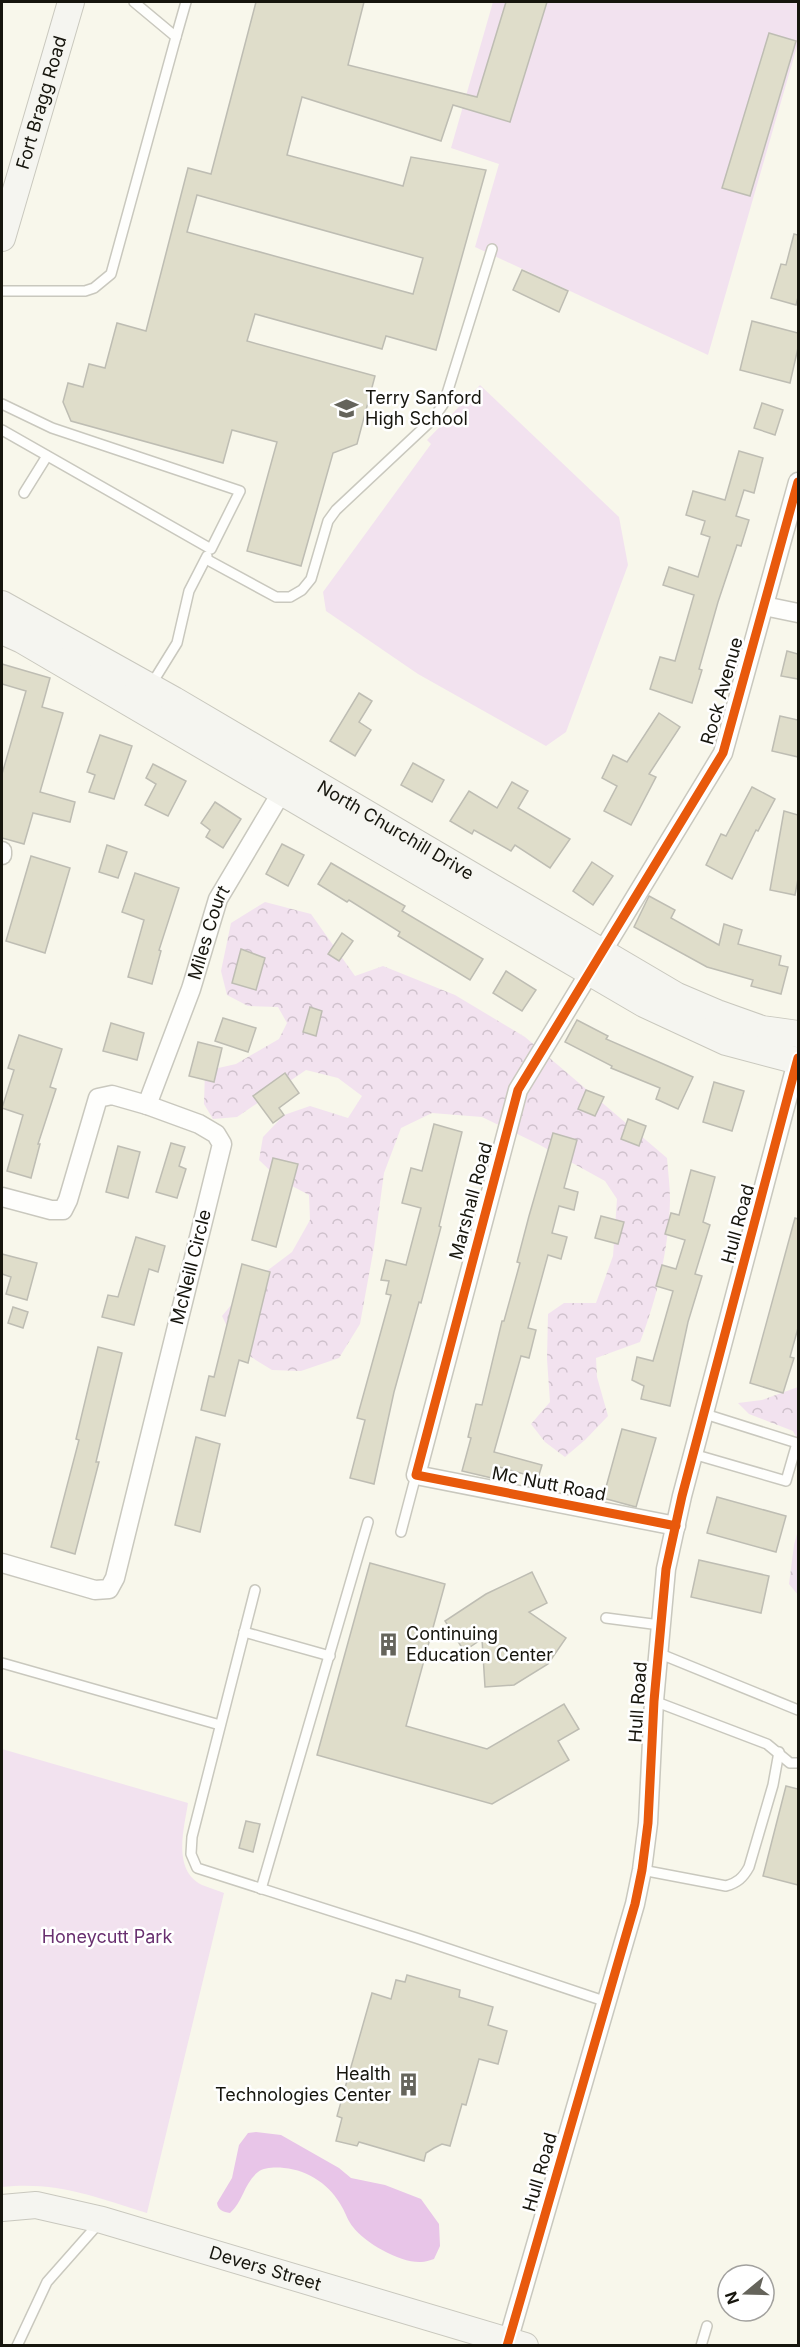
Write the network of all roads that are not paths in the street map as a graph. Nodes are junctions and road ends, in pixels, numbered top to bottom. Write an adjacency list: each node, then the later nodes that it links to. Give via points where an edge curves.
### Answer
1 (71, 2): 5 (street, Fort Bragg Road)
2 (134, 2): 4 (lane)
3 (186, 2): 4 (lane)
4 (176, 37): 7 (lane, via 111,274 85,291)
5 (2, 238)
6 (492, 249): 14 (lane, via 444,403 433,419 336,510 328,521 311,579 302,590 290,597 276,597)
7 (2, 291)
8 (2, 404): 13 (lane, via 52,428 240,491)
9 (2, 430): 10 (lane)
10 (47, 456): 12 (lane); 13 (lane)
11 (798, 482): 16 (street, Rock Avenue)
12 (24, 493)
13 (211, 549): 14 (lane)
14 (206, 559): 19 (lane, via 189,591 177,643)
15 (2, 604): 19 (street, North Churchill Drive)
16 (764, 606): 17 (street); 21 (street, Rock Avenue, via 723,753)
17 (798, 613)
18 (2, 631): 20 (street, North Churchill Drive)
19 (150, 687): 20 (street, North Churchill Drive)
20 (288, 782): 21 (street, North Churchill Drive); 24 (street, Miles Court, via 219,899 191,989)
21 (595, 962): 22 (street, North Churchill Drive, via 762,1029); 23 (street, North Churchill Drive, via 644,1004 683,1024 726,1042); 28 (street, Marshall Road, via 518,1090)
22 (798, 1034)
23 (798, 1060): 26 (street, Hull Road)
24 (147, 1105): 25 (street, McNeill Circle, via 112,1095 98,1098 63,1210); 32 (street, McNeill Circle, via 199,1124 216,1134 222,1144 116,1578 109,1589 95,1590)
25 (2, 1197)
26 (705, 1414): 27 (street, Hull Road); 27 (lane, via 797,1443 786,1481)
27 (693, 1454): 30 (street, Hull Road)
28 (416, 1475): 30 (street, Mc Nutt Road); 31 (lane)
29 (368, 1522): 38 (lane)
30 (676, 1526): 35 (street, Hull Road, via 666,1569)
31 (401, 1532)
32 (2, 1563)
33 (255, 1590): 36 (lane)
34 (606, 1618): 35 (lane)
35 (660, 1625): 37 (street, Hull Road)
36 (244, 1632): 38 (lane); 42 (lane)
37 (658, 1653): 40 (street, Hull Road); 41 (lane)
38 (330, 1656): 46 (lane)
39 (2, 1663): 42 (lane)
40 (654, 1701): 43 (lane); 45 (street, Hull Road)
41 (798, 1710)
42 (220, 1725): 46 (lane, via 190,1854 197,1868)
43 (779, 1752): 44 (lane, via 790,1763); 45 (lane, via 750,1867 736,1883 726,1886)
44 (798, 1764)
45 (642, 1870): 47 (street, Hull Road)
46 (261, 1889): 47 (lane)
47 (607, 2002): 51 (street, Hull Road)
48 (2, 2208): 49 (street, Devers Street, via 36,2205)
49 (102, 2220): 51 (street, Devers Street); 52 (lane, via 48,2282)
50 (707, 2326): 53 (lane)
51 (514, 2344)
52 (17, 2346)
53 (701, 2346)

